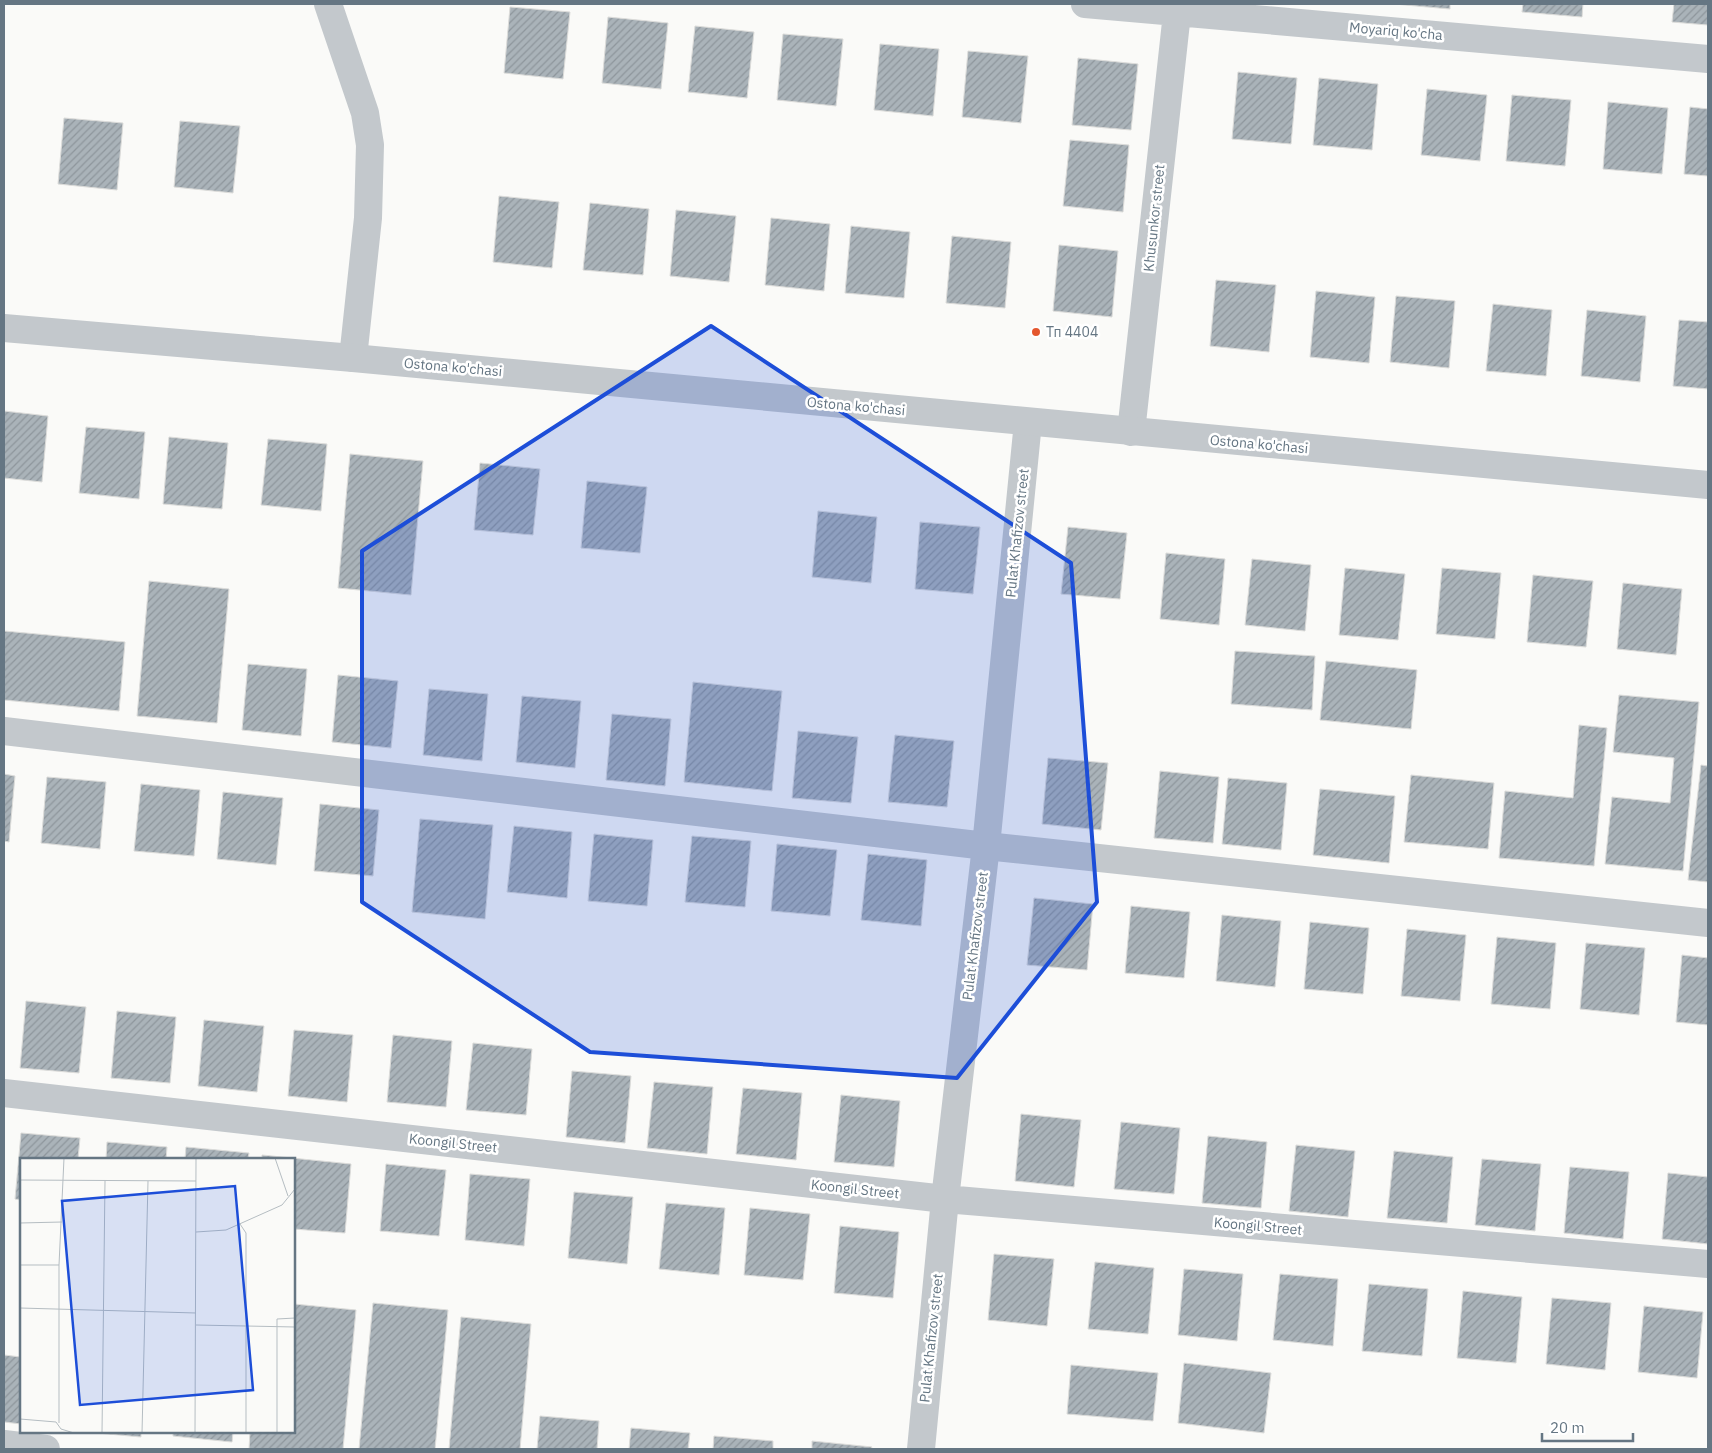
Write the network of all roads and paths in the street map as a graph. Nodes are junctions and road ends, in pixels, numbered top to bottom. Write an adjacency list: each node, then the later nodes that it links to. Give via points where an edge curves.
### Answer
1 (328, 4): 6 (street, via 365,113 370,146 368,218)
2 (1085, 4): 3 (street, Moyariq ko'cha)
3 (1178, 8): 4 (street, Moyariq ko'cha); 8 (street, Khusunkor street)
4 (1708, 59)
5 (4, 328): 6 (street, Ostona ko'chasi)
6 (353, 358): 7 (street, Ostona ko'chasi)
7 (1028, 422): 8 (street, Ostona ko'chasi); 11 (street, Pulat Khafizov street)
8 (1131, 432): 9 (street, Ostona ko'chasi)
9 (1708, 485)
10 (4, 731): 11 (street)
11 (986, 846): 12 (street); 14 (street, Pulat Khafizov street)
12 (1708, 923)
13 (4, 1093): 14 (street, Koongil Street)
14 (945, 1199): 15 (street, Koongil Street); 18 (street, Pulat Khafizov street)
15 (1708, 1264)
16 (4, 1444): 17 (street)
17 (46, 1449)
18 (920, 1449)

